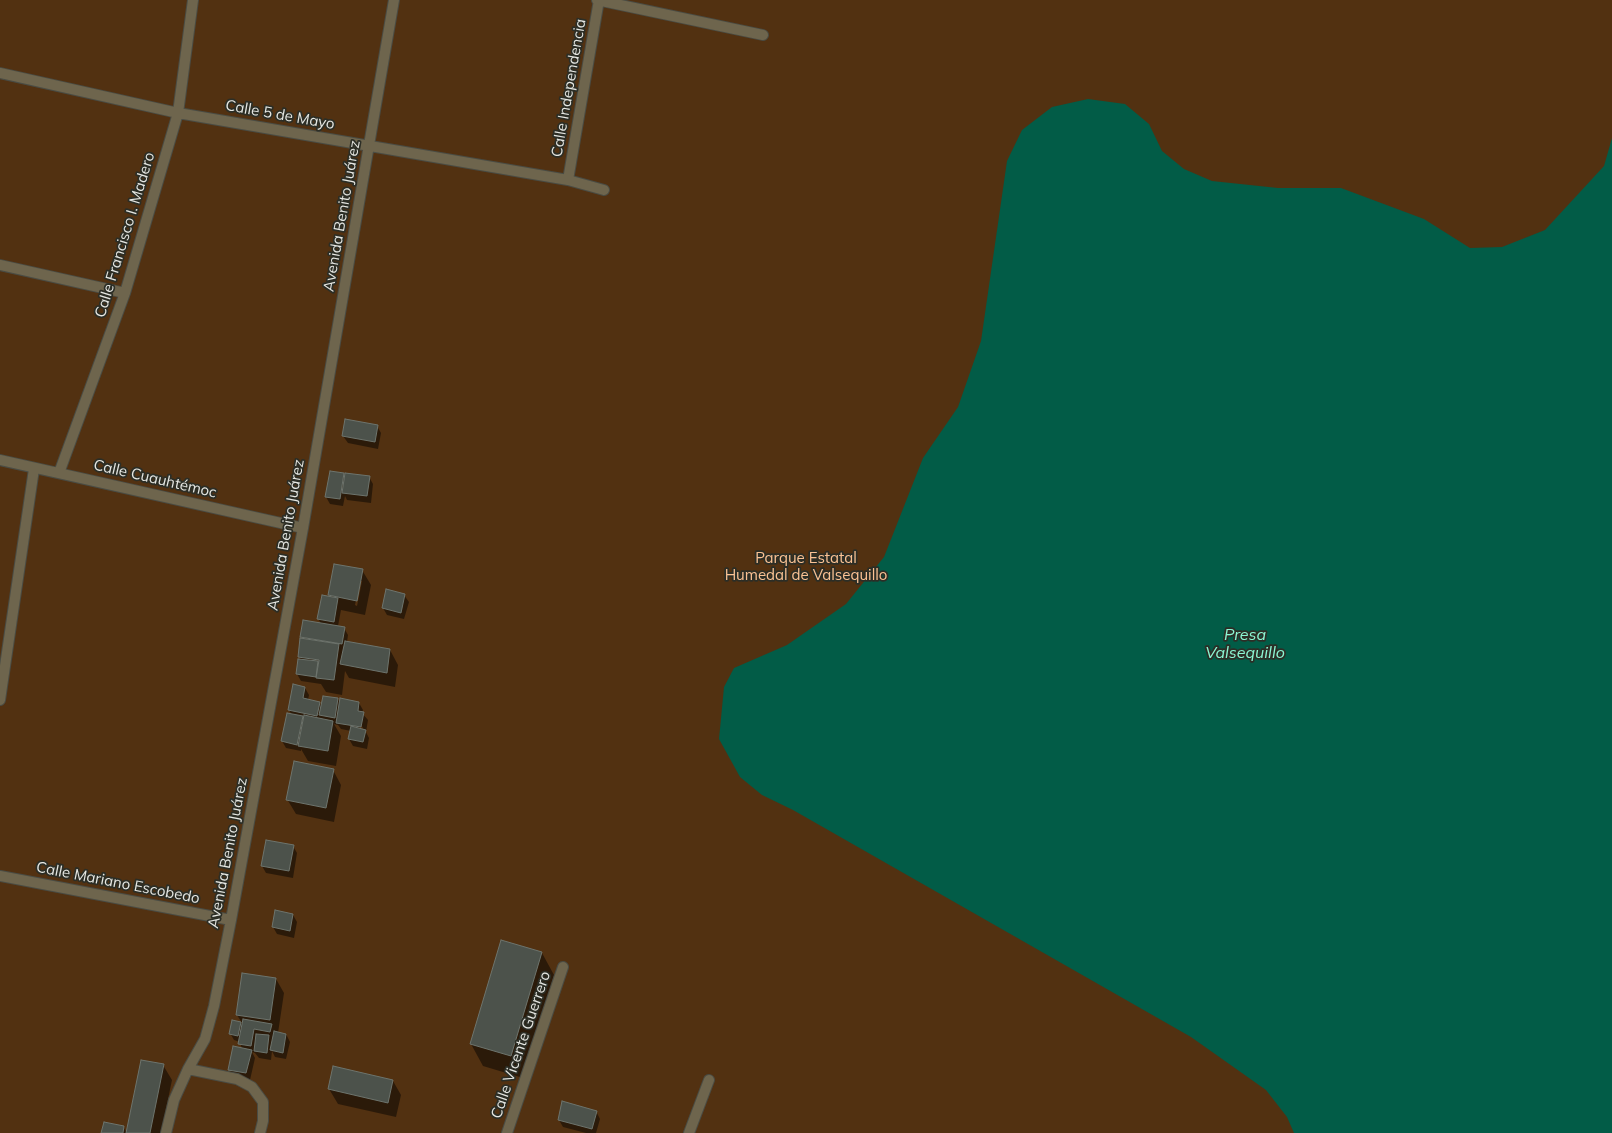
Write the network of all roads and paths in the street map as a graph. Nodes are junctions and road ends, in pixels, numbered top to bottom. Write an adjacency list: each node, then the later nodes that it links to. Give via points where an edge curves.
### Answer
1 (193, 0): 6 (street, Calle Francisco I. Madero)
2 (394, 0): 7 (street, Avenida Benito Juárez)
3 (598, 0): 4 (street); 8 (street, Calle Independencia)
4 (763, 35)
5 (0, 73): 6 (street, Calle 5 de Mayo)
6 (178, 113): 7 (street, Calle 5 de Mayo); 11 (street, Calle Francisco I. Madero)
7 (369, 146): 8 (street, Calle 5 de Mayo); 15 (street, Avenida Benito Juárez)
8 (568, 180): 9 (street, Calle 5 de Mayo)
9 (604, 190)
10 (0, 265): 11 (street)
11 (125, 293): 14 (street, Calle Francisco I. Madero)
12 (0, 460): 13 (street, Calle Cuauhtémoc)
13 (34, 469): 14 (street, Calle Cuauhtémoc); 16 (street)
14 (59, 473): 15 (street, Calle Cuauhtémoc)
15 (303, 528): 18 (street, Avenida Benito Juárez)
16 (0, 700)
17 (0, 876): 18 (street, Calle Mariano Escobedo)
18 (231, 920): 20 (street, Avenida Benito Juárez, via 205,1039)
19 (563, 967): 24 (street, Calle Vicente Guerrero)
20 (188, 1069): 22 (street, Avenida Benito Juárez, via 174,1100); 23 (street, via 237,1079 252,1087 263,1102)
21 (709, 1080): 25 (street)
22 (166, 1133)
23 (260, 1133)
24 (507, 1133)
25 (689, 1133)

